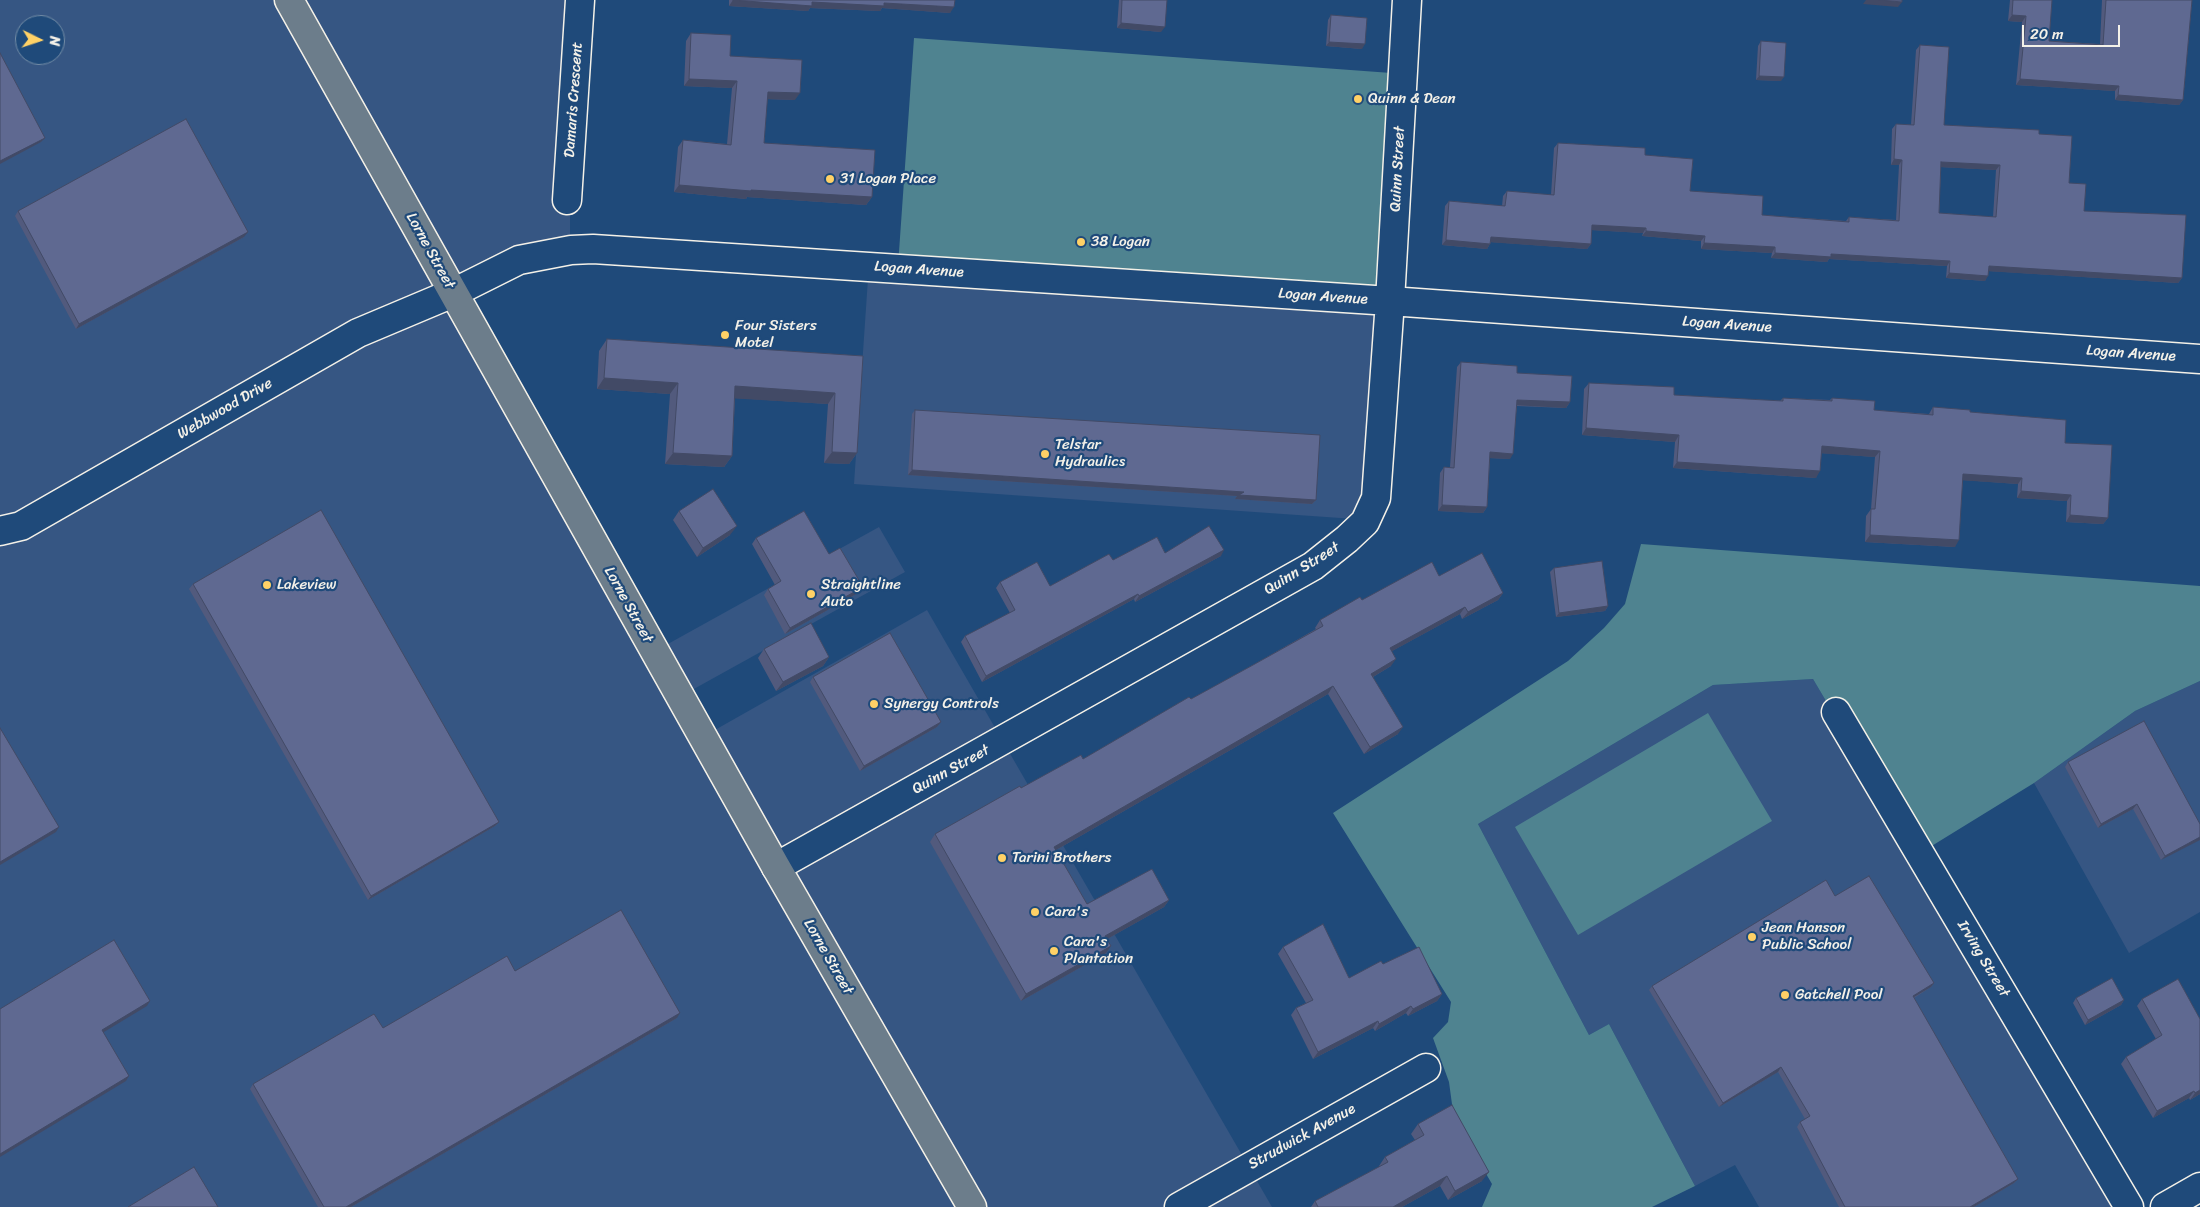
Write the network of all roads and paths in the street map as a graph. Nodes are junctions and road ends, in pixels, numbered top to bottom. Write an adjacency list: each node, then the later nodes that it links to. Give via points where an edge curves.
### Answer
1 (289, 0): 5 (main road, Lorne Street)
2 (580, 0): 4 (street, Damaris Crescent)
3 (1407, 0): 6 (street, Quinn Street)
4 (567, 200)
5 (454, 293): 6 (street, Logan Avenue, via 519,260 593,249); 8 (street, Webbwood Drive, via 358,333 21,526); 10 (main road, Lorne Street)
6 (1390, 301): 7 (street, Logan Avenue); 10 (street, Quinn Street, via 1376,498 1365,522 1348,540 1305,570)
7 (2200, 359)
8 (0, 531)
9 (1836, 712): 15 (street, Irving Street)
10 (776, 867): 13 (main road, Lorne Street)
11 (1426, 1068): 14 (street, Strudwick Avenue)
12 (2200, 1187): 16 (street)
13 (972, 1207)
14 (1179, 1207)
15 (2129, 1207)
16 (2165, 1207)

